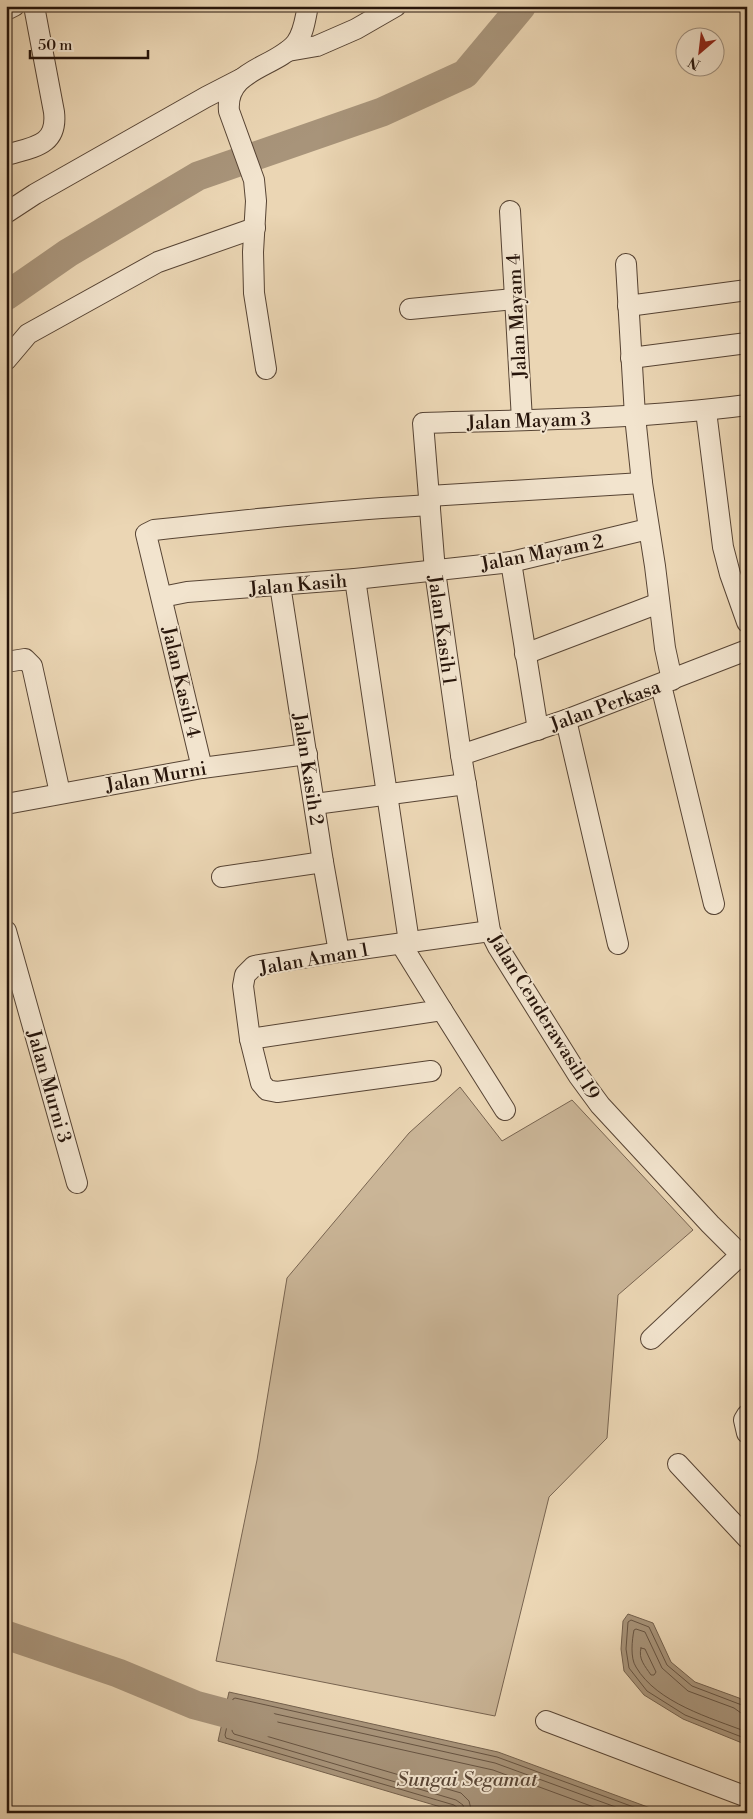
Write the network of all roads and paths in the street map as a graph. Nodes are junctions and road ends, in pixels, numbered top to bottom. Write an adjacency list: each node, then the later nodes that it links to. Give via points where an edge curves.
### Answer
1 (14, 6): 5 (street)
2 (34, 6): 8 (street, via 54,112 54,128 42,142)
3 (308, 6): 6 (street, via 304,27)
4 (396, 6): 6 (street, via 318,46)
5 (6, 10)
6 (288, 51): 7 (street)
7 (243, 77): 10 (street); 11 (street, via 228,101 254,180)
8 (6, 154)
9 (510, 211): 14 (street, Jalan Mayam 4)
10 (6, 213)
11 (255, 228): 19 (street, via 158,262 28,334); 20 (street, via 254,293)
12 (626, 264): 15 (street)
13 (747, 290): 15 (street)
14 (514, 299): 16 (street); 24 (street, Jalan Mayam 4)
15 (628, 306): 18 (street)
16 (410, 309)
17 (747, 343): 18 (street)
18 (631, 358): 23 (street)
19 (6, 360)
20 (266, 369)
21 (747, 405): 22 (street, Jalan Mayam 3)
22 (706, 411): 23 (street, Jalan Mayam 3); 31 (street, via 724,548)
23 (635, 416): 24 (street, Jalan Mayam 3); 26 (street)
24 (522, 420): 25 (street, Jalan Mayam 3)
25 (423, 423): 27 (street, Jalan Kasih 1)
26 (642, 483): 27 (street); 28 (street)
27 (430, 500): 30 (street, Jalan Kasih 1); 34 (street, Jalan Kasih 4, via 154,530 146,534)
28 (648, 529): 29 (street, Jalan Mayam 2); 35 (street)
29 (511, 562): 30 (street, Jalan Mayam 2); 38 (street)
30 (435, 570): 32 (street, Jalan Kasih); 44 (street, Jalan Kasih 1)
31 (738, 571): 36 (street)
32 (355, 579): 33 (street, Jalan Kasih); 48 (street)
33 (280, 585): 34 (street, Jalan Kasih); 43 (street, Jalan Kasih 2)
34 (162, 597): 45 (street, Jalan Kasih 4)
35 (659, 603): 38 (street); 40 (street)
36 (747, 622)
37 (747, 650): 40 (street, Jalan Perkasa)
38 (525, 654): 42 (street)
39 (15, 661): 47 (street, via 32,666)
40 (666, 682): 41 (street, Jalan Perkasa); 53 (street)
41 (566, 720): 42 (street, Jalan Perkasa); 57 (street)
42 (538, 730): 44 (street, Jalan Perkasa)
43 (307, 754): 45 (street, Jalan Murni); 50 (street, Jalan Kasih 2)
44 (461, 756): 46 (street, Jalan Cenderawasih 19)
45 (202, 768): 47 (street, Jalan Murni)
46 (466, 784): 48 (street); 55 (street, Jalan Cenderawasih 19)
47 (60, 794): 49 (street, Jalan Murni)
48 (386, 795): 50 (street); 56 (street)
49 (6, 804)
50 (315, 804): 51 (street, Jalan Kasih 2)
51 (323, 862): 52 (street); 58 (street, Jalan Kasih 2)
52 (222, 877)
53 (714, 904)
54 (6, 931): 63 (street, Jalan Murni 3)
55 (490, 931): 56 (street, Jalan Aman 1); 64 (street, Jalan Cenderawasih 19, via 594,1097 710,1224)
56 (405, 943): 58 (street, Jalan Aman 1); 59 (street)
57 (618, 944)
58 (339, 952): 60 (street, Jalan Aman 1, via 254,966 245,974 243,986)
59 (442, 1010): 60 (street); 62 (street)
60 (250, 1039): 61 (street, Jalan Aman 1, via 261,1083 267,1090 277,1092)
61 (431, 1071)
62 (505, 1110)
63 (77, 1183)
64 (745, 1255): 65 (street)
65 (651, 1339)
66 (747, 1415): 67 (street, via 744,1420)
67 (747, 1433)
68 (678, 1464): 69 (street)
69 (747, 1538)
70 (546, 1721): 71 (street)
71 (747, 1797)

